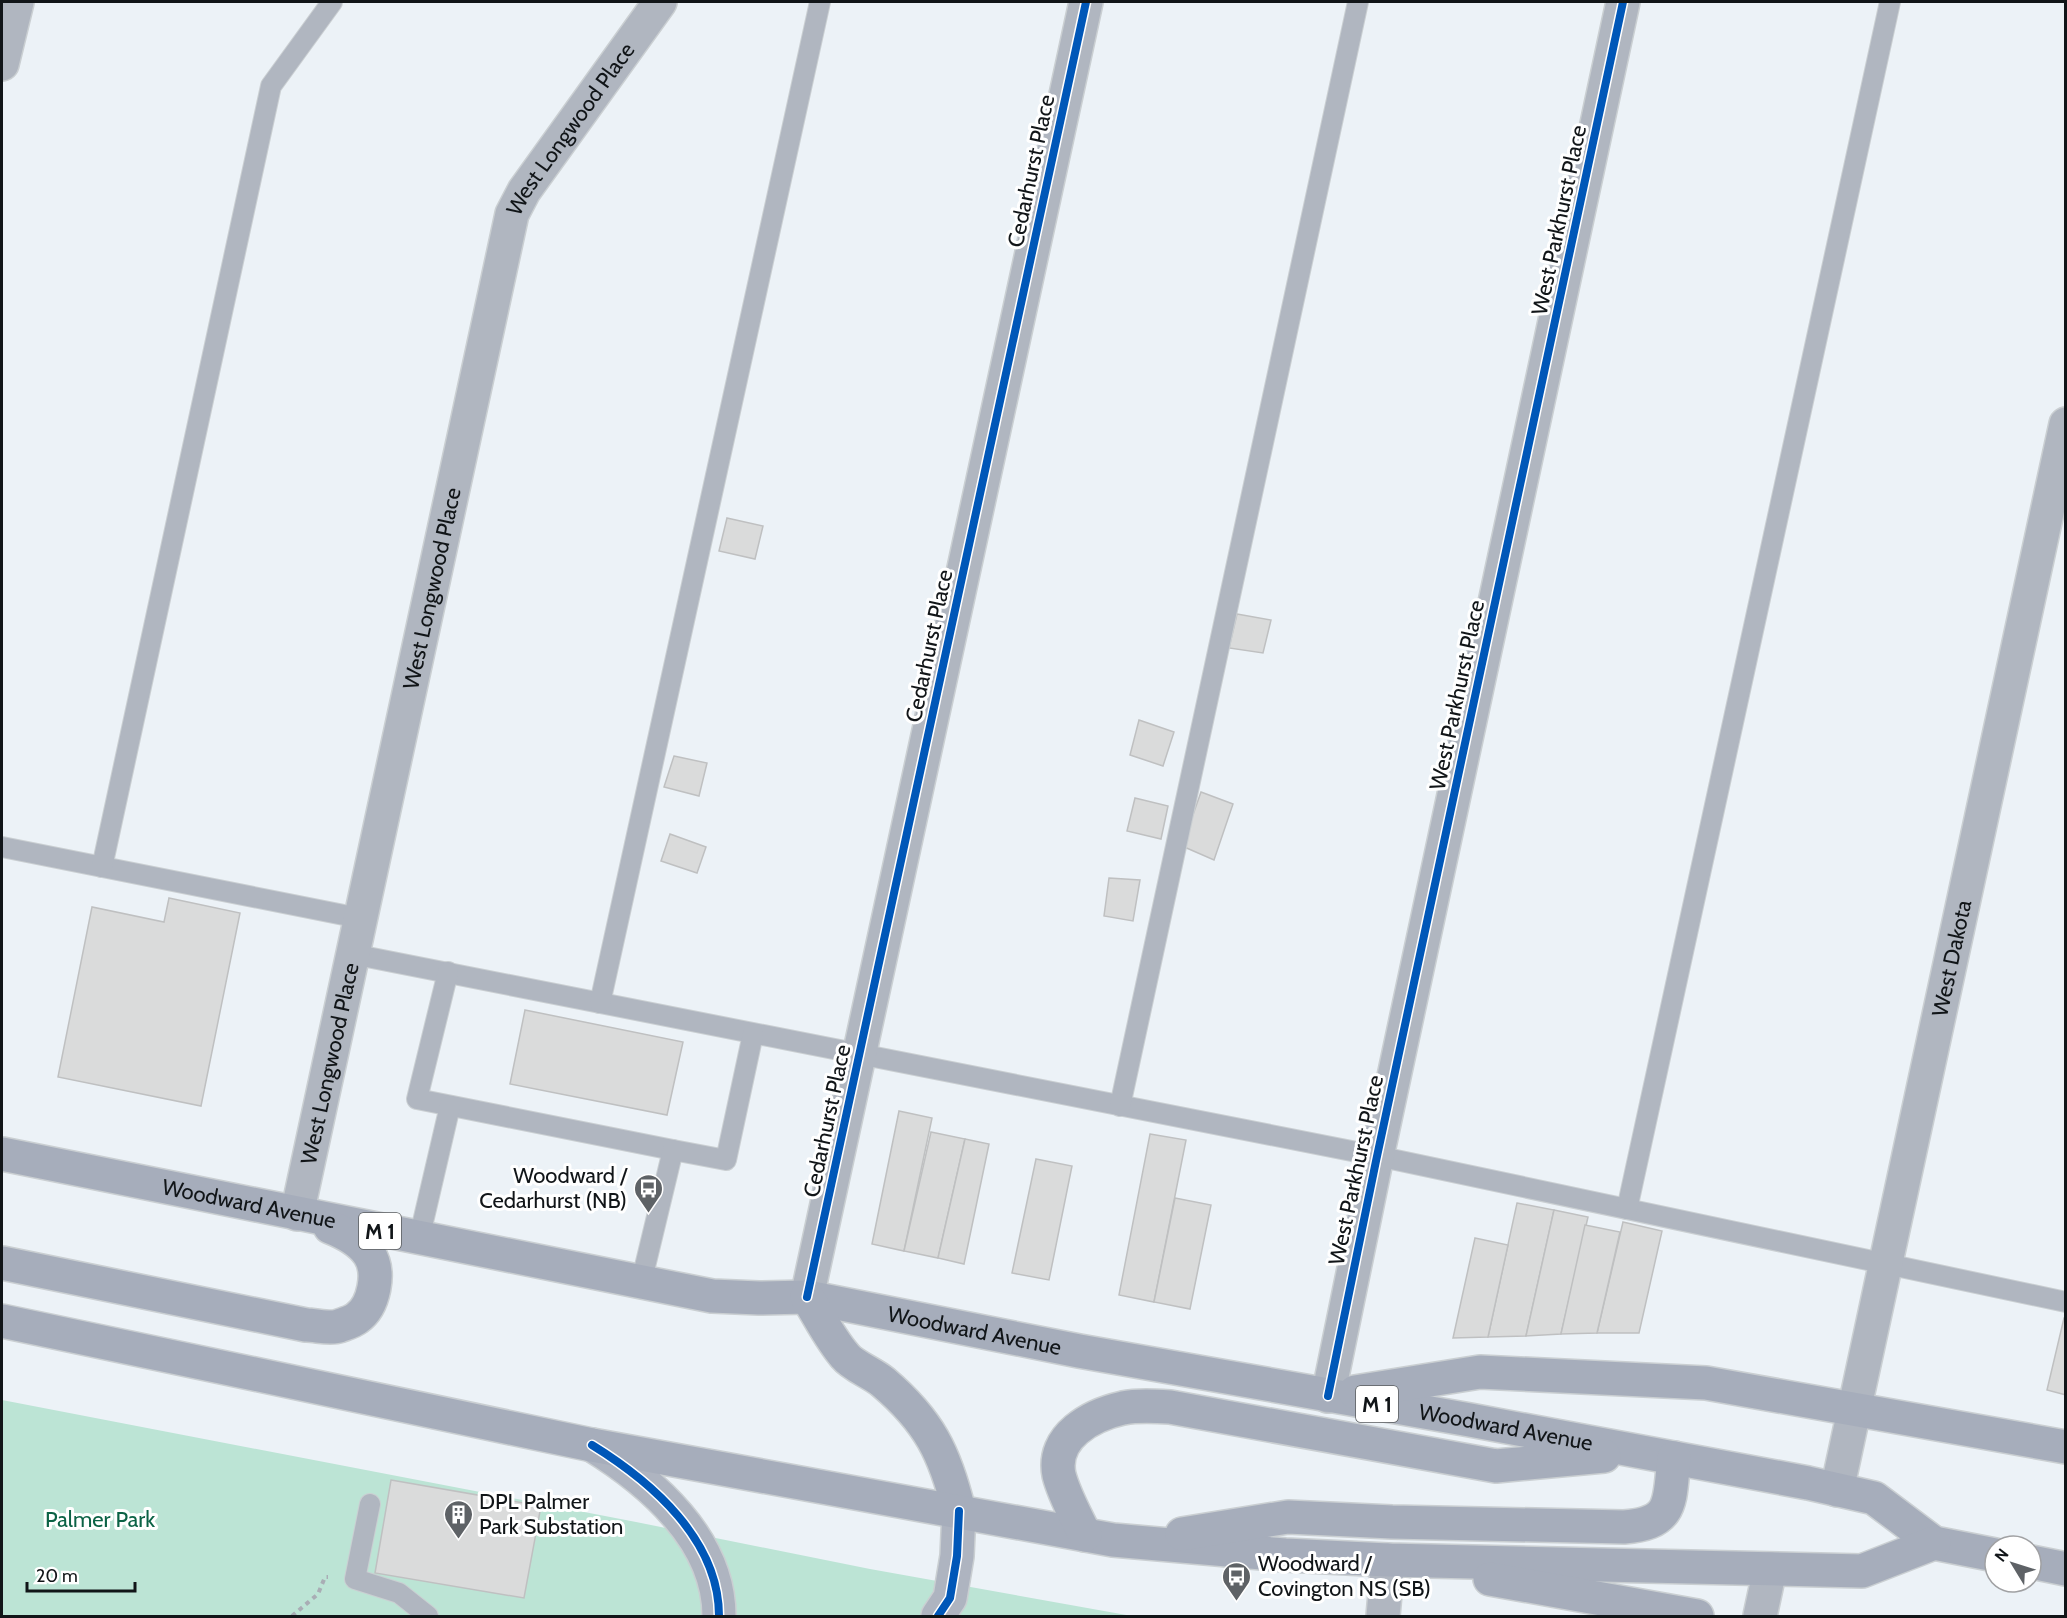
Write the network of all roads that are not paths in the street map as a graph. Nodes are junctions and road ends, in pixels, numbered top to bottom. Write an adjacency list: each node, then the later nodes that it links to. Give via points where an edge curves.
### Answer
1 (17, 2): 9 (street)
2 (332, 2): 12 (lane, via 271,86)
3 (660, 2): 13 (street, West Longwood Place, via 512,214)
4 (820, 2): 16 (lane)
5 (1086, 2): 18 (street, Cedarhurst Place)
6 (1358, 2): 20 (lane)
7 (1623, 2): 23 (street, West Parkhurst Place)
8 (1890, 2): 24 (lane)
9 (2, 64)
10 (2066, 424): 28 (street, West Dakota)
11 (2, 847): 12 (lane)
12 (102, 867): 13 (lane)
13 (359, 918): 14 (street, West Longwood Place)
14 (352, 954): 15 (lane); 25 (street, West Longwood Place)
15 (448, 972): 16 (lane); 19 (lane, via 417,1099)
16 (600, 1003): 17 (lane)
17 (753, 1034): 18 (lane); 21 (lane, via 726,1160)
18 (859, 1055): 20 (lane); 30 (street, Cedarhurst Place)
19 (450, 1106): 21 (lane); 26 (lane)
20 (1120, 1106): 23 (lane)
21 (673, 1150): 29 (lane)
22 (2, 1154): 25 (main road, Woodward Avenue / M 1)
23 (1377, 1156): 24 (lane); 33 (street, West Parkhurst Place)
24 (1627, 1209): 28 (lane)
25 (297, 1214): 26 (main road, Woodward Avenue / M 1); 27 (main road, via 344,1233 370,1256 374,1275 372,1298 357,1318 337,1327 306,1325)
26 (419, 1239): 29 (main road, Woodward Avenue / M 1)
27 (2, 1263)
28 (1886, 1265): 31 (lane); 34 (street, West Dakota)
29 (641, 1283): 30 (main road, Woodward Avenue / M 1, via 712,1296)
30 (807, 1297): 33 (main road, Woodward Avenue / M 1, via 1079,1352); 41 (main road, via 846,1358 873,1374 920,1418 937,1444)
31 (2066, 1302)
32 (2, 1321): 35 (main road)
33 (1328, 1396): 34 (main road, via 1480,1372 1706,1383); 37 (main road, Woodward Avenue / M 1)
34 (1855, 1409): 36 (main road); 39 (street, West Dakota)
35 (592, 1445): 41 (main road); 51 (street, via 643,1480 687,1528 714,1581)
36 (2066, 1447)
37 (1641, 1452): 38 (main road, Woodward Avenue / M 1); 42 (main road, via 1496,1466 1170,1407 1124,1408 1086,1422 1066,1439 1060,1453 1059,1474)
38 (1674, 1458): 39 (main road, Woodward Avenue / M 1); 43 (main road, via 1665,1511 1655,1521 1643,1525 1404,1522 1288,1516)
39 (1837, 1490): 44 (main road, Woodward Avenue / M 1, via 1874,1498)
40 (370, 1504): 50 (lane, via 355,1579 399,1593)
41 (959, 1511): 42 (main road); 52 (street, via 950,1598)
42 (1085, 1535): 43 (main road)
43 (1136, 1542): 46 (main road)
44 (1934, 1543): 45 (main road, Woodward Avenue / M 1); 48 (main road, via 1862,1571)
45 (1983, 1553)
46 (1388, 1560): 48 (main road); 53 (street); 54 (main road)
47 (2043, 1564): 49 (main road)
48 (1770, 1569): 55 (street)
49 (2066, 1569)
50 (428, 1617)
51 (719, 1617)
52 (938, 1617)
53 (1383, 1617)
54 (1698, 1617)
55 (1760, 1617)

